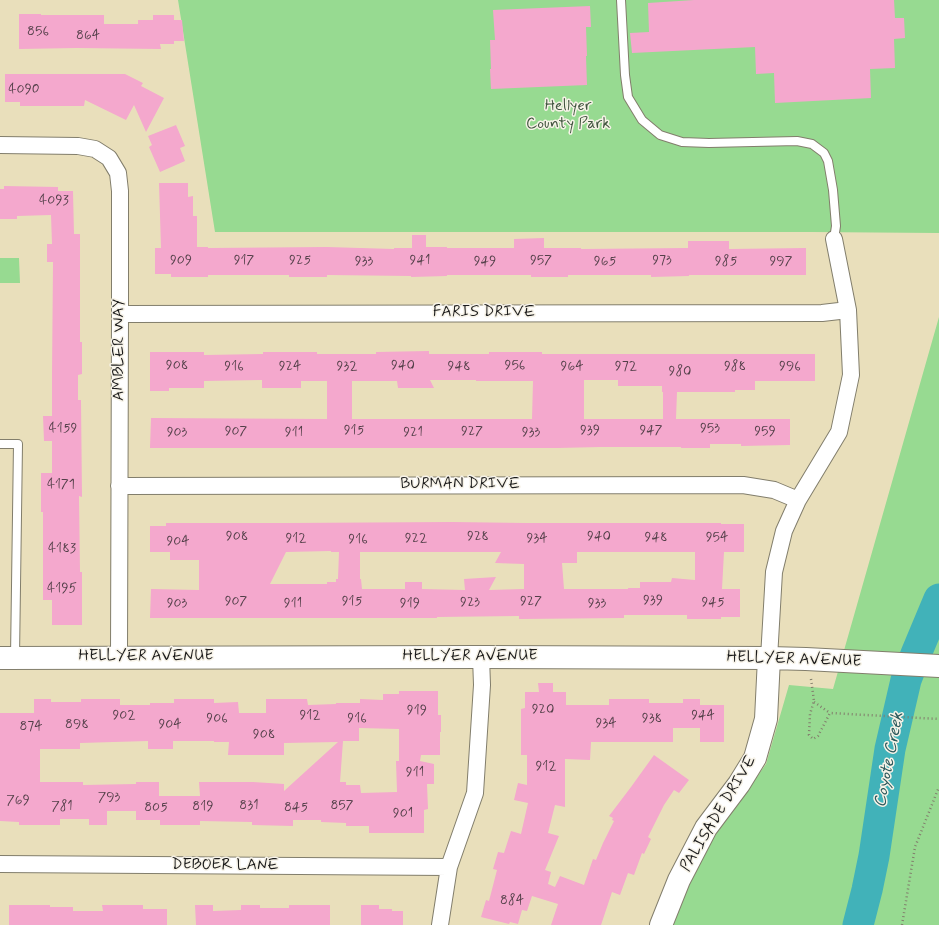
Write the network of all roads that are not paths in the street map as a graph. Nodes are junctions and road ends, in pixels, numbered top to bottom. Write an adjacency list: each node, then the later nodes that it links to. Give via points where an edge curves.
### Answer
1 (621, 0): 3 (lane, via 628,97 642,120 660,135 682,142 797,141 812,144 824,153 828,161 836,226)
2 (0, 145): 5 (street, AMBLER WAY, via 78,146 95,149 109,158 118,174 120,191)
3 (834, 239): 4 (street, PALISADE DRIVE)
4 (848, 310): 5 (street, FARIS DRIVE, via 822,313); 8 (street, PALISADE DRIVE, via 851,375 839,432)
5 (120, 314): 7 (street, AMBLER WAY)
6 (0, 444): 11 (lane, via 18,444)
7 (119, 486): 8 (street, BURMAN DRIVE, via 743,485 774,490); 9 (street, AMBLER WAY)
8 (798, 500): 12 (street, PALISADE DRIVE, via 784,531 774,572)
9 (119, 657): 10 (street, HELLYER AVENUE); 11 (street, HELLYER AVENUE)
10 (481, 657): 12 (street, HELLYER AVENUE); 15 (street, via 482,685 475,793)
11 (8, 658)
12 (769, 658): 13 (street, HELLYER AVENUE, via 806,667); 17 (street, PALISADE DRIVE, via 766,719 755,758 740,784 706,828 679,880)
13 (939, 666)
14 (0, 864): 15 (street, DEBOER LANE)
15 (449, 867): 16 (street)
16 (440, 925)
17 (661, 925)

